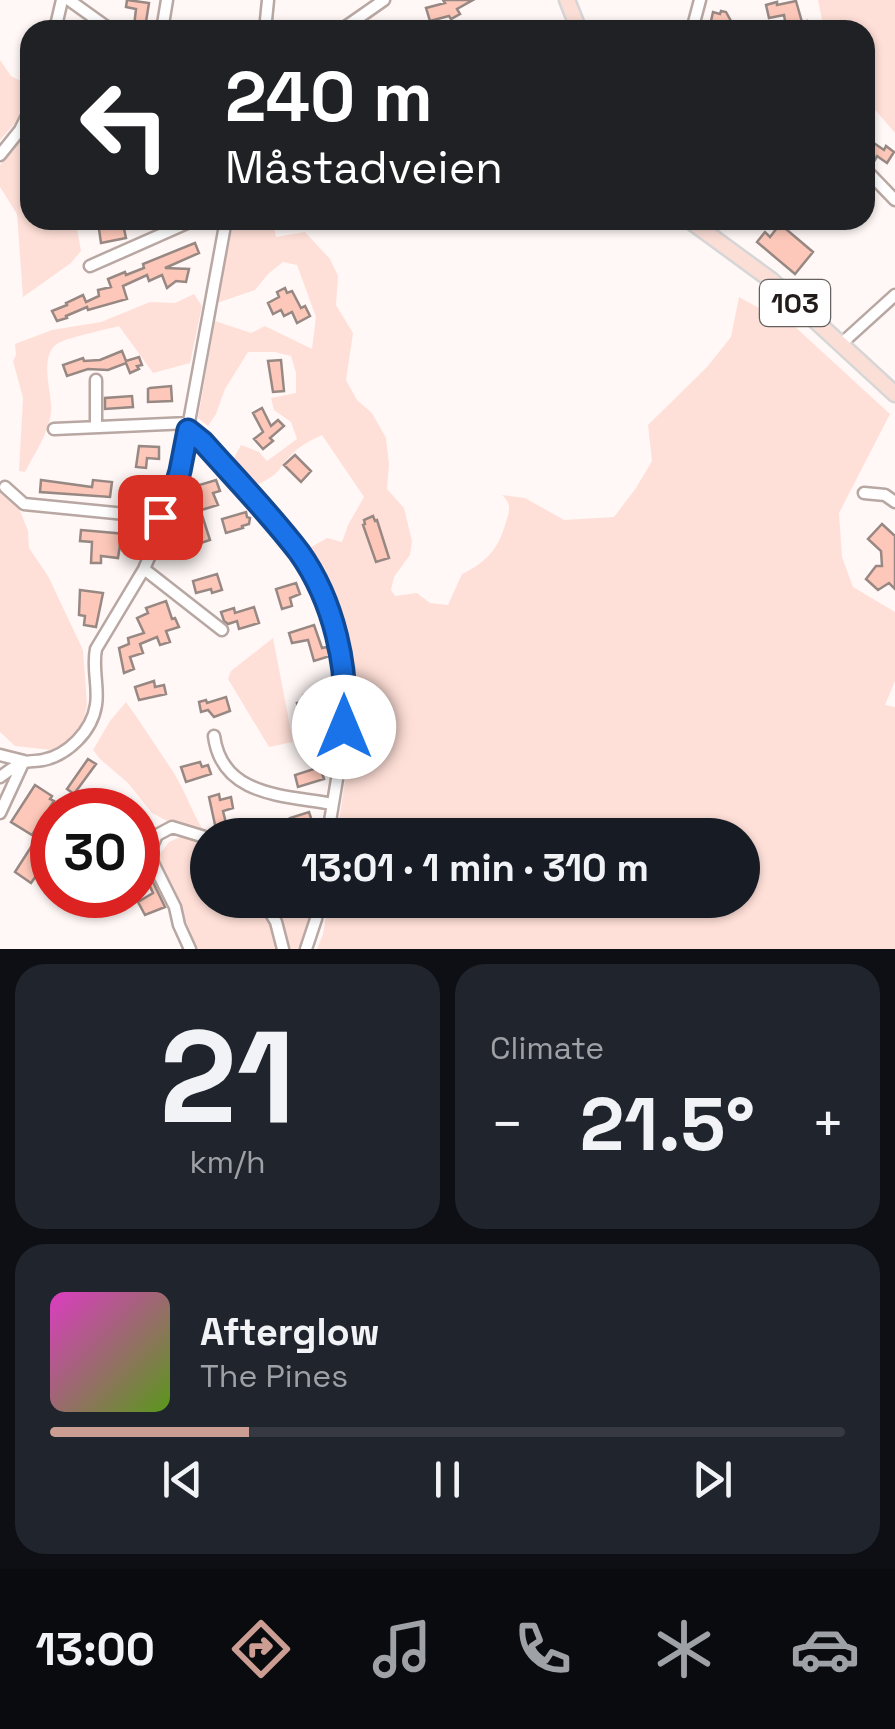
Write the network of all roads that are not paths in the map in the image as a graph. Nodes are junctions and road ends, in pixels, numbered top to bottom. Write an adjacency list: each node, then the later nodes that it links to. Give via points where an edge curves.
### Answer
1 (66, 0): 3 (street)
2 (384, 0): 4 (street)
3 (96, 20)
4 (355, 20)
5 (20, 130): 6 (street)
6 (0, 155)
7 (875, 179): 8 (street)
8 (895, 200)
9 (171, 230): 12 (street)
10 (224, 230): 18 (street)
11 (703, 230): 14 (main road, 103)
12 (90, 266)
13 (895, 294): 14 (street)
14 (841, 344): 16 (main road, 103)
15 (96, 380): 17 (street)
16 (895, 394)
17 (96, 427): 18 (street); 19 (street)
18 (188, 427): 23 (street); 30 (street, via 300,555 321,593 346,689)
19 (54, 429)
20 (5, 487): 23 (street, via 24,504)
21 (864, 493): 22 (street)
22 (895, 502)
23 (166, 518): 24 (street)
24 (144, 569): 25 (street); 28 (street, via 96,650 96,706 86,730 63,752)
25 (222, 630)
26 (214, 736): 30 (street, via 223,764 244,784)
27 (0, 756): 28 (street)
28 (24, 761): 29 (street); 31 (street)
29 (0, 778)
30 (332, 804): 32 (street)
31 (0, 812)
32 (330, 818)
33 (190, 832): 36 (street, via 172,827 157,835 150,850)
34 (274, 918): 37 (street)
35 (316, 918): 38 (street)
36 (190, 949)
37 (282, 949)
38 (306, 949)

